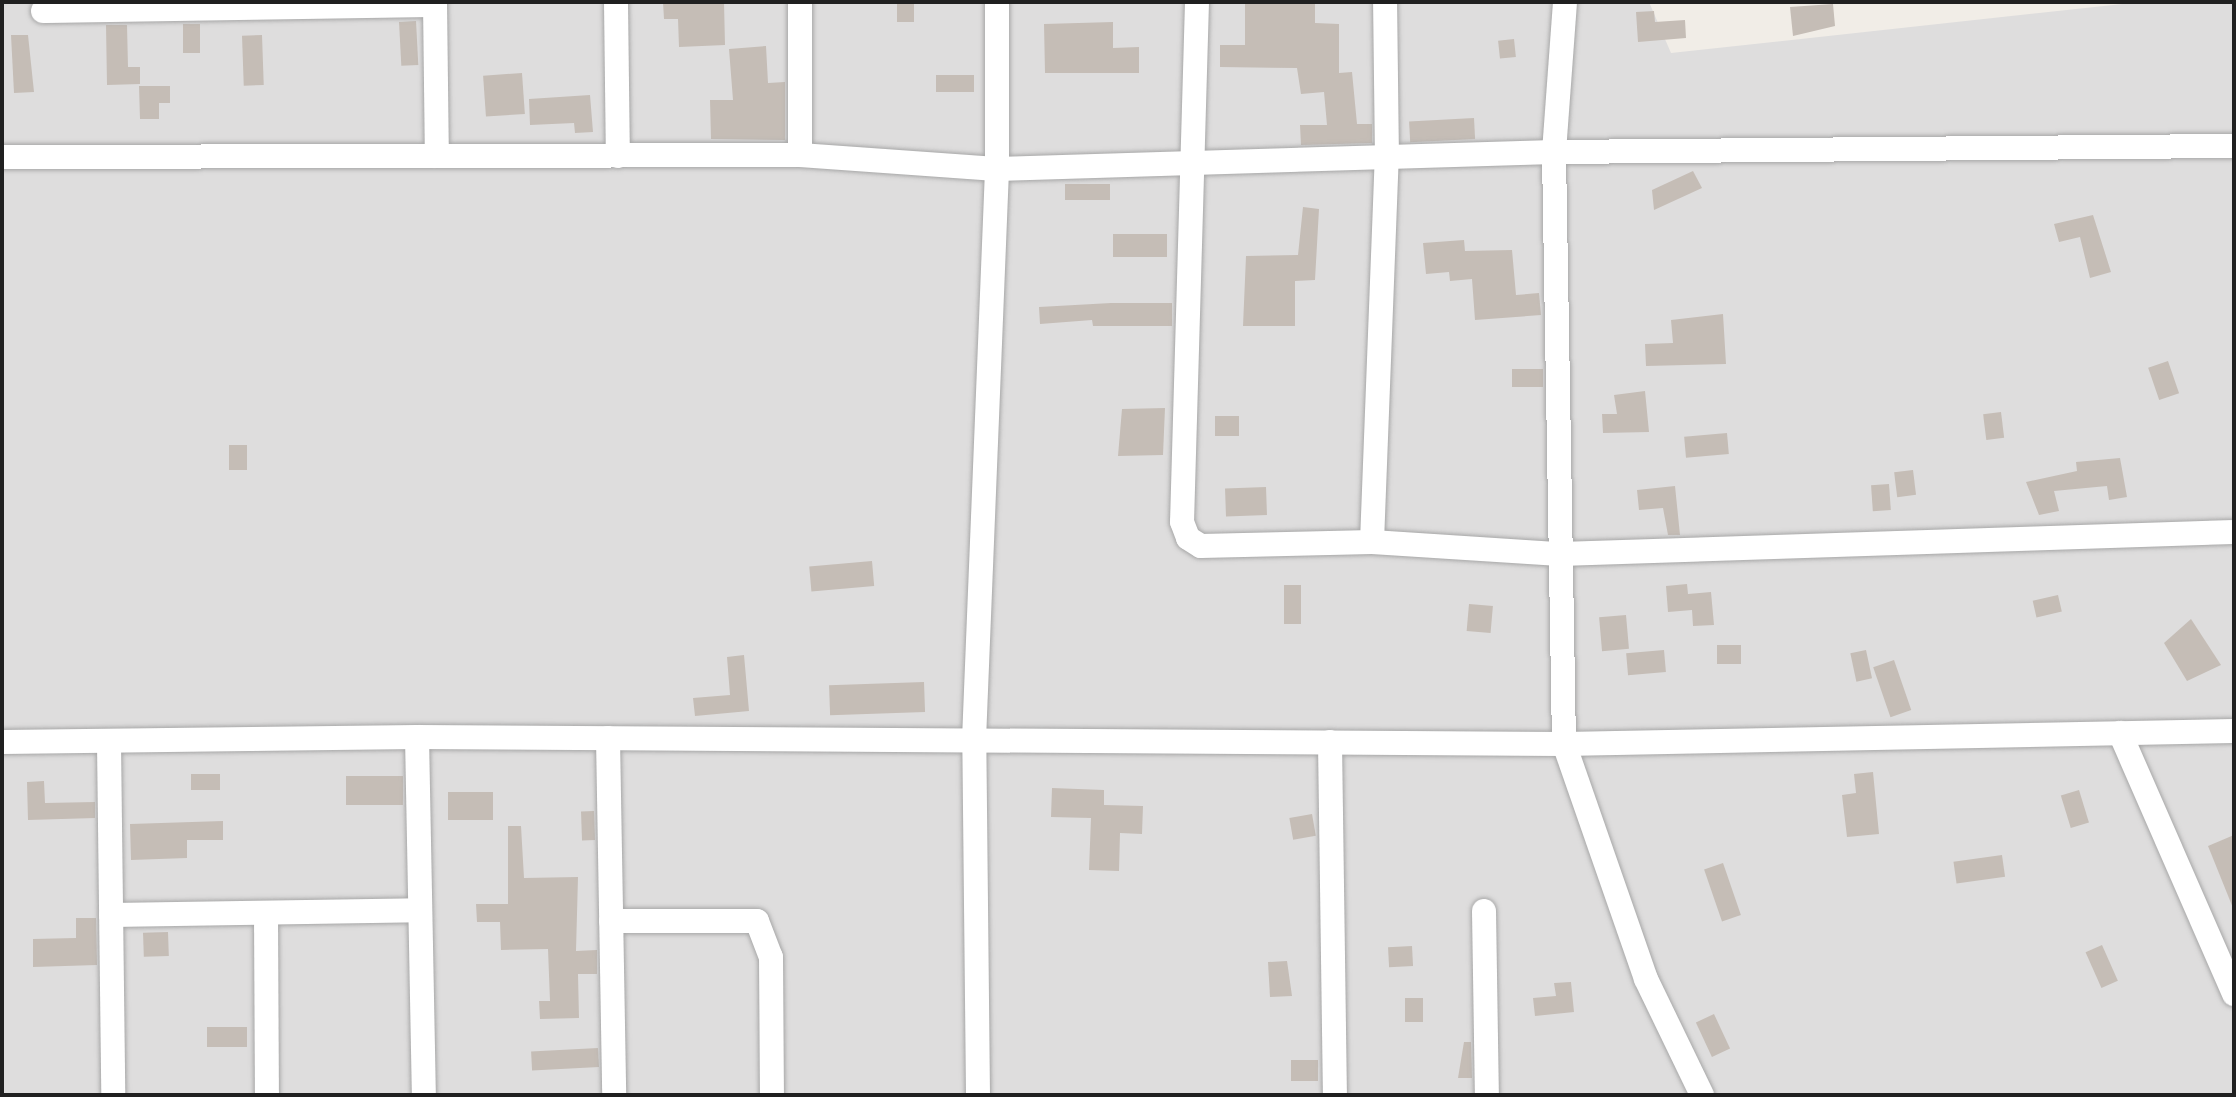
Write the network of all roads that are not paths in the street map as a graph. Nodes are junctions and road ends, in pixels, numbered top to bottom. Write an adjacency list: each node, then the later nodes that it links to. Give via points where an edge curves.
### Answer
1 (616, 2): 13 (street)
2 (800, 2): 11 (street)
3 (997, 2): 17 (street)
4 (1197, 2): 16 (street)
5 (1385, 2): 15 (street)
6 (1565, 2): 10 (street)
7 (435, 4): 8 (street); 12 (street)
8 (43, 11)
9 (2234, 146): 10 (street)
10 (1554, 152): 15 (street); 20 (street)
11 (800, 155): 13 (street); 17 (street)
12 (437, 156): 13 (street); 14 (street)
13 (618, 156)
14 (2, 157)
15 (1387, 160): 16 (street); 19 (street)
16 (1196, 162): 17 (street); 19 (street, via 1182,522 1188,538 1201,546)
17 (997, 169): 25 (street)
18 (2234, 532): 20 (street)
19 (1372, 542): 20 (street)
20 (1560, 554): 29 (street)
21 (2234, 731): 22 (street)
22 (2120, 733): 29 (street); 35 (street)
23 (417, 737): 24 (street); 28 (street); 30 (street)
24 (608, 738): 25 (street); 34 (street)
25 (974, 740): 27 (street); 41 (street)
26 (2, 742): 28 (street)
27 (1330, 742): 29 (street); 42 (street)
28 (109, 743): 33 (street)
29 (1564, 744): 44 (street, via 1646,979)
30 (420, 910): 32 (street); 38 (street)
31 (1484, 911): 43 (street)
32 (266, 914): 33 (street); 37 (street)
33 (111, 915): 36 (street)
34 (611, 921): 39 (street); 40 (street, via 757,921 771,957)
35 (2234, 994)
36 (113, 1095)
37 (267, 1095)
38 (424, 1095)
39 (614, 1095)
40 (772, 1095)
41 (978, 1095)
42 (1335, 1095)
43 (1487, 1095)
44 (1702, 1095)

